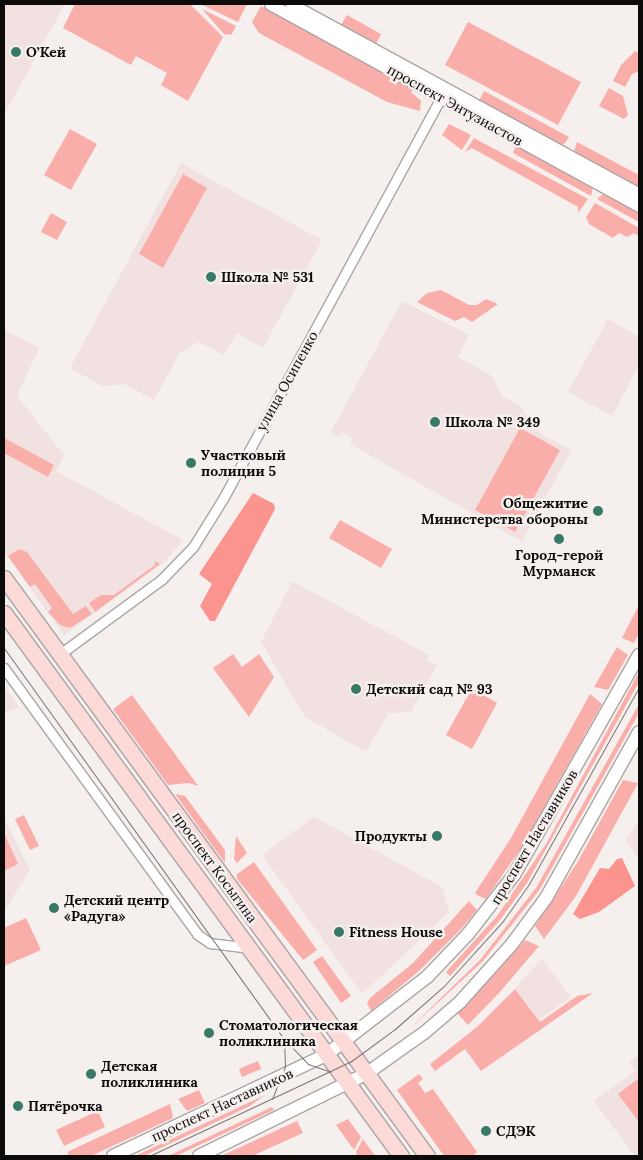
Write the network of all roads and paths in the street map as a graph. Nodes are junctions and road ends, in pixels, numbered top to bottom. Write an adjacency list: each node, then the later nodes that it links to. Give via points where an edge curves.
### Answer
1 (270, 4): 3 (street, проспект Энтузиастов)
2 (291, 4): 3 (street, проспект Энтузиастов)
3 (444, 93): 4 (street, проспект Энтузиастов); 5 (street, проспект Энтузиастов); 8 (street, улица Осипенко, via 207,527 193,547 162,579)
4 (639, 194)
5 (639, 206)
6 (4, 578): 8 (main road, проспект Косыгина)
7 (4, 613): 12 (main road, проспект Косыгина)
8 (60, 654): 13 (main road, проспект Косыгина)
9 (639, 655): 13 (main road, проспект Наставников, via 537,838 489,910 407,994)
10 (4, 668): 12 (street, via 197,934 210,943)
11 (639, 732): 15 (main road, via 570,859 512,944 454,1007)
12 (248, 948): 14 (main road, проспект Косыгина)
13 (343, 1042): 14 (main road, проспект Наставников); 15 (main road, проспект Косыгина)
14 (326, 1055): 16 (main road, проспект Косыгина); 17 (main road, проспект Наставников)
15 (366, 1074): 16 (main road); 20 (main road, проспект Косыгина)
16 (348, 1084): 18 (main road); 19 (main road, проспект Косыгина)
17 (114, 1156)
18 (199, 1156)
19 (401, 1156)
20 (427, 1156)

